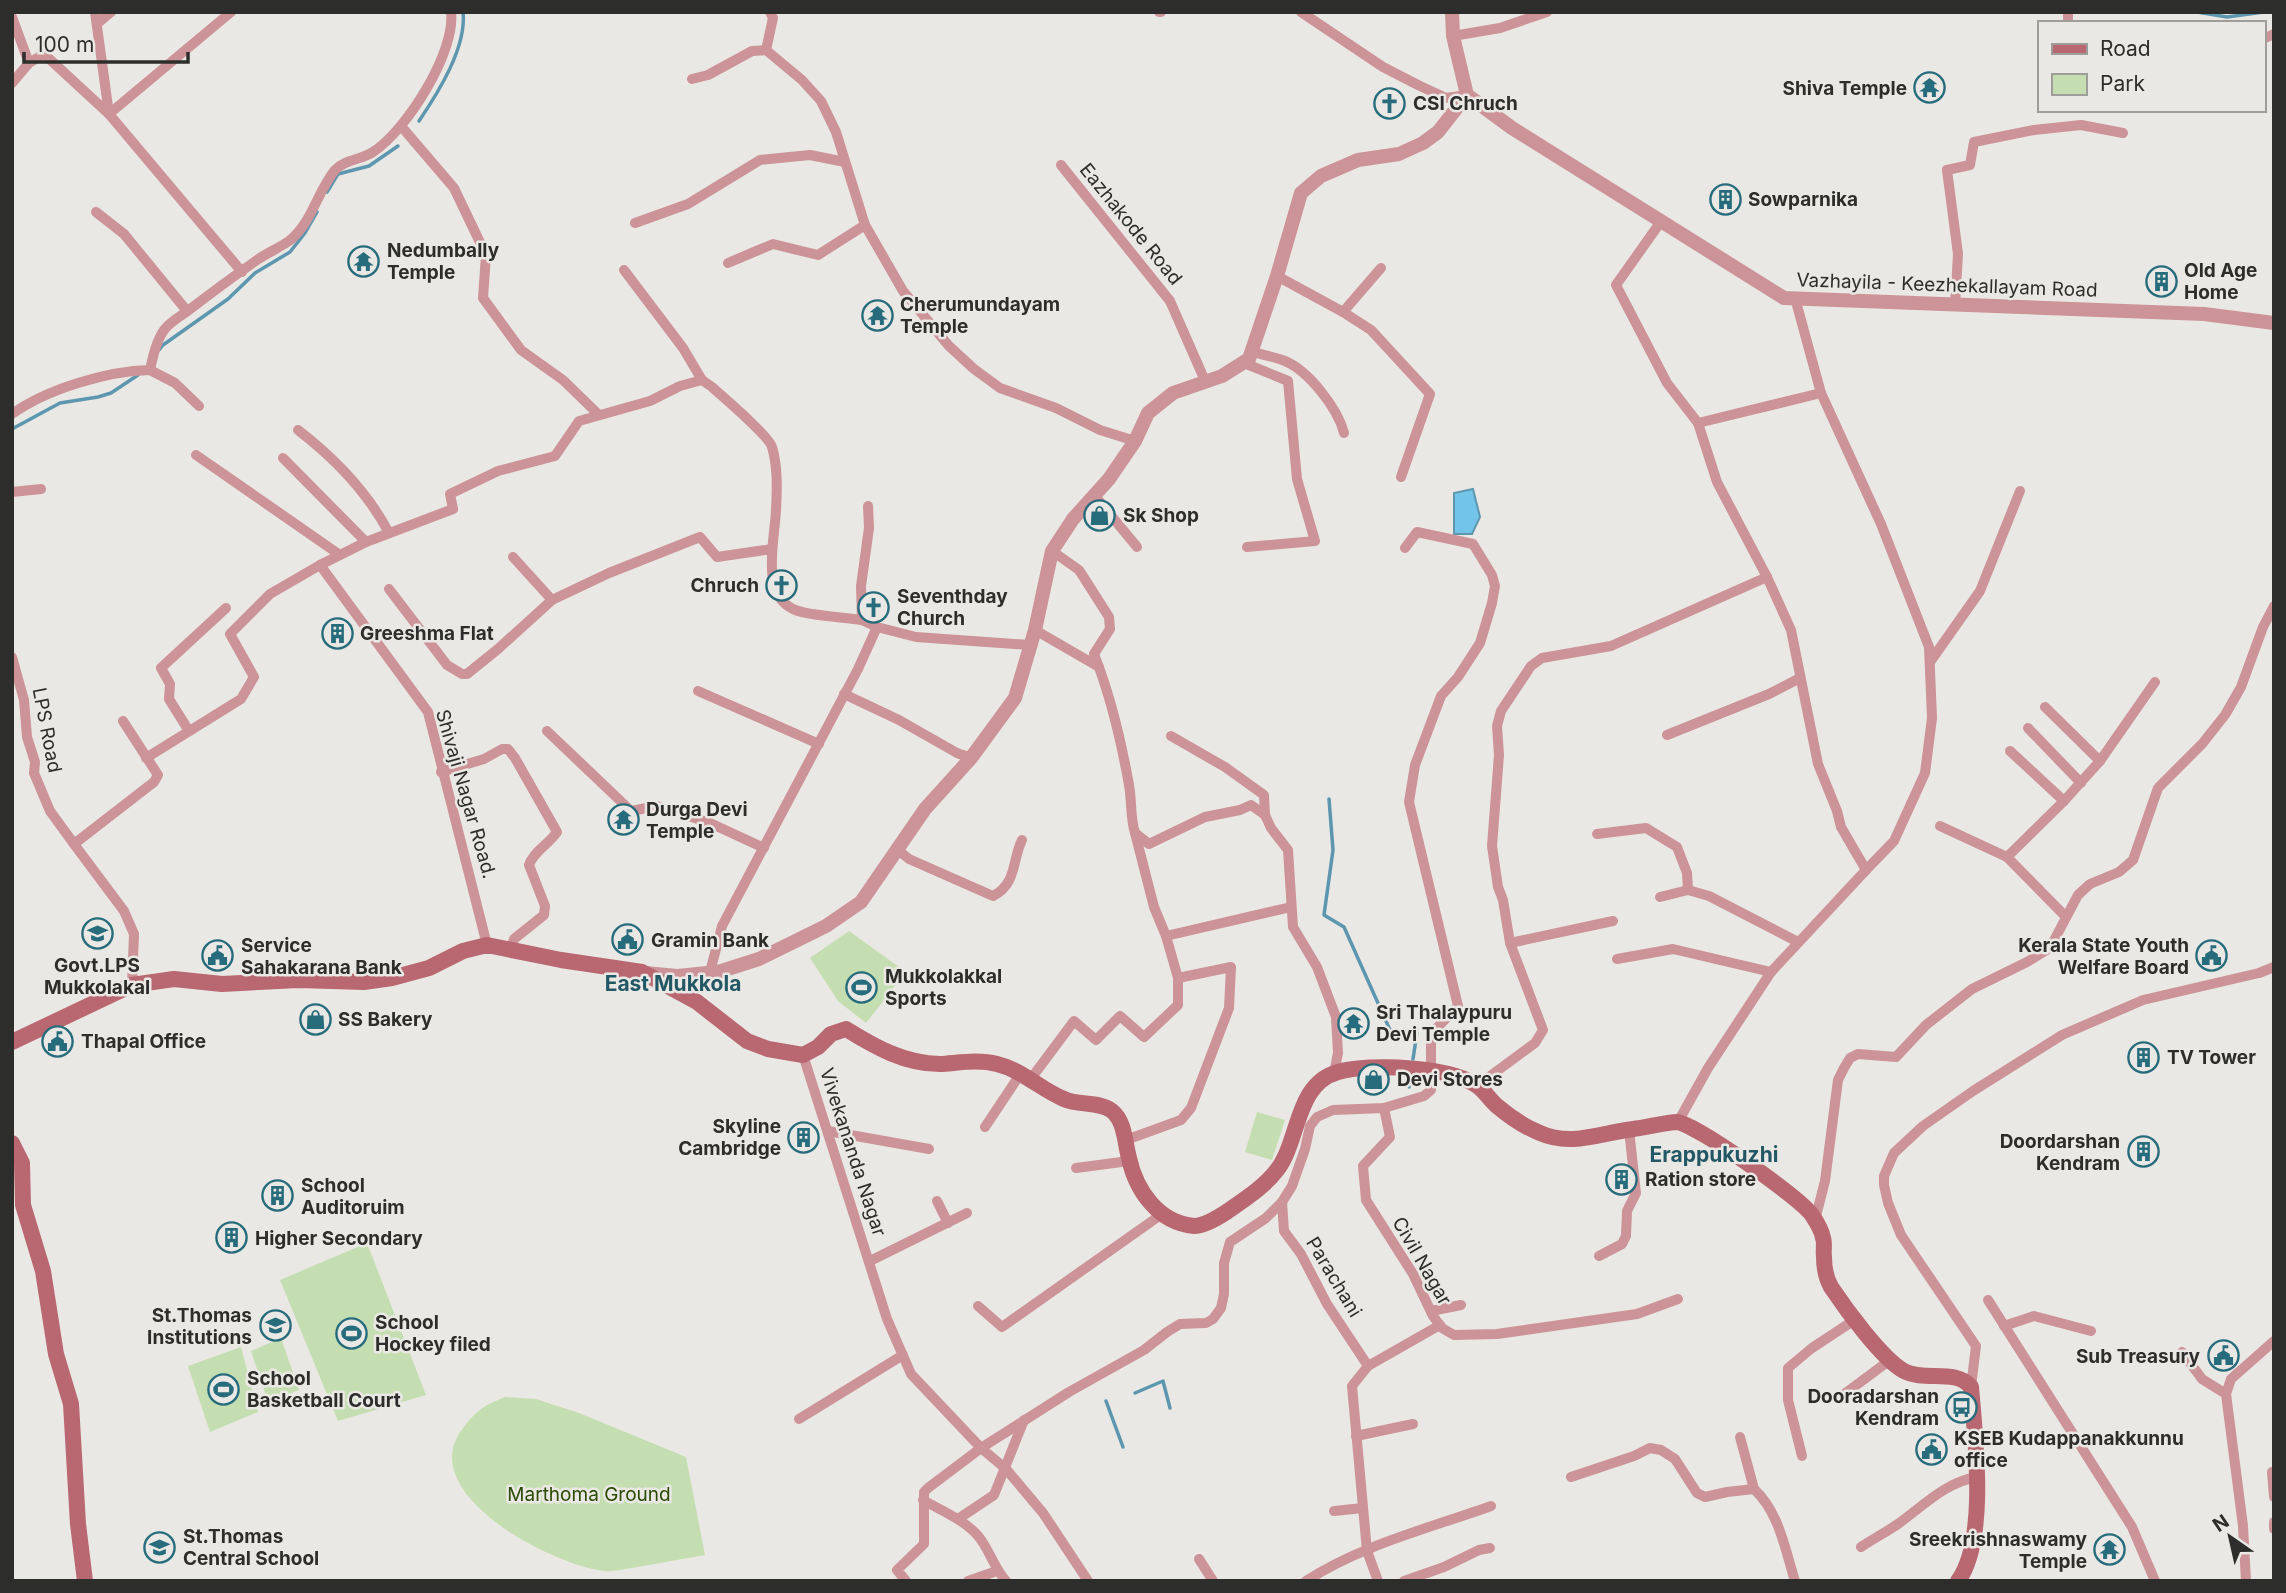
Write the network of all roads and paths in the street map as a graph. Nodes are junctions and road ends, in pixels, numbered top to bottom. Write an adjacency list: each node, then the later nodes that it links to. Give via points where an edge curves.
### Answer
1 (111, 12): 9 (street)
2 (231, 12): 16 (street)
3 (451, 12): 17 (street, via 447,44)
4 (1301, 12): 15 (street, via 1420,86 1446,98)
5 (1452, 12): 10 (street)
6 (1547, 12): 10 (street, via 1500,28)
7 (772, 15): 11 (street)
8 (12, 16): 12 (street)
9 (97, 17): 16 (street)
10 (1453, 36): 15 (street)
11 (766, 50): 13 (street, via 752,51); 19 (street, via 821,100)
12 (29, 62): 14 (street); 16 (street, via 44,54)
13 (692, 79)
14 (12, 83)
15 (1466, 95): 22 (street, Vazhayila - Keezhekallayam Road); 29 (street, via 1423,143 1399,154 1358,160 1321,176 1300,193)
16 (109, 114): 28 (street)
17 (401, 127): 28 (street, via 372,153 336,169 302,229); 42 (street, via 454,188 486,255 483,298 521,350 563,380)
18 (2123, 133): 31 (street, via 2081,125 1973,142 1970,165 1947,170 1958,254)
19 (845, 162): 23 (street, via 810,155 760,160 688,204); 24 (street)
20 (1061, 164): 38 (street, Eazhakode Road, via 1170,300)
21 (96, 212): 32 (street, via 124,234)
22 (1662, 220): 30 (street, Vazhayila - Keezhekallayam Road, via 1784,298); 43 (street, via 1616,285 1667,383)
23 (635, 223)
24 (865, 225): 25 (street, via 818,255 773,244); 46 (street, via 903,291 974,369 1000,388)
25 (728, 263)
26 (1381, 268): 33 (street)
27 (624, 270): 37 (street)
28 (242, 272): 32 (street)
29 (1277, 275): 33 (street); 35 (street)
30 (1795, 298): 31 (street, Vazhayila - Keezhekallayam Road); 39 (street)
31 (1955, 305): 34 (street, Vazhayila - Keezhekallayam Road, via 2204,314)
32 (187, 311): 36 (street, via 165,328)
33 (1343, 312): 49 (street, via 1371,330 1430,394)
34 (2274, 324)
35 (1248, 358): 38 (street); 45 (street, via 1286,361 1302,371 1341,421); 58 (street, via 1288,381 1297,479 1315,541)
36 (150, 370): 40 (street, via 175,383); 41 (street, via 82,382 38,398)
37 (702, 380): 42 (street, via 650,401); 59 (street, via 772,443 777,491)
38 (1206, 383): 46 (street, via 1173,393 1156,405)
39 (1821, 393): 43 (street); 75 (street, via 1881,524 1929,647)
40 (199, 406)
41 (12, 414)
42 (598, 414): 55 (street, via 579,421 555,456 498,471 450,494 453,509)
43 (1698, 423): 65 (street, via 1717,482)
44 (298, 430): 55 (street, via 322,449)
45 (1344, 433)
46 (1135, 441): 53 (street)
47 (196, 455): 62 (street)
48 (284, 458): 56 (street)
49 (1401, 477)
50 (41, 489): 52 (street)
51 (2021, 491): 75 (street, via 1980,591)
52 (12, 492)
53 (1095, 496): 57 (street); 61 (street)
54 (868, 506): 70 (street)
55 (389, 533): 56 (street)
56 (366, 542): 62 (street)
57 (1137, 547)
58 (1247, 547)
59 (772, 548): 67 (street, via 717,557 700,537); 70 (street, via 775,587 782,601 794,610)
60 (1405, 548): 125 (street, via 1417,532 1473,544 1494,586 1480,643 1441,696 1415,765 1409,802 1458,1006 1431,1034)
61 (1052, 551): 72 (street); 76 (street, via 1079,570 1109,617 1110,629 1094,654)
62 (340, 555): 64 (street)
63 (513, 558): 67 (street)
64 (320, 565): 84 (street, via 270,594 230,634 254,677 241,699); 93 (street, Shivaji Nagar Road., via 428,712)
65 (1767, 577): 77 (street, via 1791,630); 113 (street, via 1611,646 1542,658 1531,666 1497,726 1492,846)
66 (389, 589): 67 (street, via 447,665 462,674 498,649)
67 (552, 600)
68 (2274, 606): 109 (street, via 2225,715 2158,788 2133,860 2119,872 2090,884)
69 (226, 608): 84 (street, via 160,668 170,684 169,699)
70 (862, 620): 71 (street)
71 (877, 627): 73 (street, via 916,637); 80 (street)
72 (1035, 631): 73 (street); 76 (street)
73 (1030, 645): 91 (street, via 1015,698)
74 (12, 657): 101 (street, LPS Road, via 24,699 34,773 50,811)
75 (1930, 662): 105 (street, via 1932,718 1924,773 1894,841)
76 (1100, 668): 98 (street, via 1123,752)
77 (1800, 678): 86 (street); 105 (street, via 1818,764 1841,827)
78 (2155, 682): 92 (street)
79 (698, 691): 88 (street)
80 (844, 694): 88 (street); 91 (street)
81 (2045, 707): 92 (street)
82 (123, 720): 90 (street)
83 (2028, 728): 94 (street)
84 (189, 731): 90 (street)
85 (547, 731): 102 (street, via 631,811 657,806 710,823)
86 (1667, 735)
87 (1171, 736): 96 (street, via 1264,795)
88 (819, 744): 102 (street)
89 (2010, 751): 95 (street)
90 (146, 758): 101 (street, via 158,775 154,782)
91 (971, 758): 103 (street, via 925,808)
92 (2100, 761): 94 (street)
93 (441, 772): 114 (street, Shivaji Nagar Road.); 115 (street, via 508,749 557,832 529,864 544,915 514,939)
94 (2081, 783): 95 (street)
95 (2064, 802): 104 (street)
96 (1265, 815): 98 (street, via 1251,805 1205,817 1149,844); 108 (street, via 1288,850)
97 (1940, 826): 104 (street)
98 (1135, 833): 111 (street, via 1154,907)
99 (1597, 834): 106 (street, via 1646,828 1678,847)
100 (1021, 841): 103 (street, via 1009,881 993,896)
101 (74, 844): 122 (street, LPS Road, via 124,911 134,934)
102 (764, 848): 119 (street, via 722,926)
103 (898, 850): 119 (street, via 861,902 826,926 759,959)
104 (2007, 857): 109 (street)
105 (1866, 870): 112 (street)
106 (1688, 890): 107 (street); 112 (street, via 1709,896)
107 (1660, 897)
108 (1291, 907): 111 (street); 126 (street, via 1293,927 1317,967 1336,1017)
109 (2066, 917): 143 (street, via 2050,947 1972,989 1896,1056 1858,1054 1850,1058 1838,1080 1825,1181)
110 (1613, 921): 113 (street)
111 (1167, 936): 121 (street)
112 (1798, 942): 120 (street)
113 (1510, 943): 128 (street, via 1542,1033)
114 (487, 945): 115 (main road); 122 (main road, via 429,968 364,982 222,984 174,979)
115 (510, 951): 118 (main road)
116 (1617, 959): 120 (street, via 1673,949)
117 (2274, 967): 161 (street, via 2143,1000 2062,1035 1933,1119 1894,1153 1884,1185 1893,1218 1976,1346)
118 (642, 972): 119 (street, via 677,976); 124 (main road, via 697,1002 747,1041)
119 (710, 972)
120 (1771, 972): 130 (street)
121 (1178, 978): 127 (street, via 1178,1005 1144,1037 1120,1016 1096,1040 1074,1021); 134 (street, via 1231,967 1229,1008 1191,1108 1181,1120)
122 (132, 985): 123 (main road)
123 (12, 1042)
124 (803, 1055): 127 (main road, via 846,1029 909,1060 993,1063); 133 (street, Vivekananda Nagar)
125 (1432, 1070): 126 (main road, via 1380,1066); 128 (main road); 129 (street, via 1431,1090 1424,1096)
126 (1334, 1073): 142 (main road, via 1314,1086 1278,1169 1248,1197 1199,1226 1175,1223)
127 (1025, 1077): 131 (street); 134 (main road, via 1065,1100 1111,1110)
128 (1478, 1085): 132 (main road, via 1496,1105 1542,1134 1568,1141)
129 (1384, 1108): 140 (street, via 1333,1110 1317,1117); 151 (street, Civil Nagar, via 1390,1137 1363,1166 1366,1200)
130 (1678, 1122): 132 (main road); 143 (main road, via 1775,1183)
131 (985, 1127)
132 (1629, 1129): 145 (street, via 1636,1193 1626,1236 1622,1244)
133 (828, 1131): 136 (street); 146 (street, Vivekananda Nagar)
134 (1126, 1140): 137 (main road)
135 (12, 1143): 189 (main road, via 23,1163 23,1205 43,1271 56,1354 71,1404)
136 (929, 1149)
137 (1129, 1161): 138 (street); 142 (main road, via 1143,1192)
138 (1076, 1168)
139 (937, 1201): 144 (street)
140 (1282, 1202): 160 (street, Parachani, via 1284,1231); 165 (street, via 1230,1242 1221,1308 1213,1319 1180,1324)
141 (967, 1213): 144 (street)
142 (1162, 1214): 150 (street, via 1002,1327)
143 (1815, 1220): 152 (main road, via 1824,1237 1827,1279)
144 (948, 1223): 146 (street)
145 (1599, 1256)
146 (870, 1261): 158 (street, Vivekananda Nagar)
147 (1678, 1299): 153 (street, Civil Nagar, via 1637,1314 1497,1334 1454,1335)
148 (1988, 1300): 154 (street)
149 (1461, 1305): 151 (street)
150 (978, 1306)
151 (1431, 1311): 153 (street, Civil Nagar)
152 (1856, 1319): 159 (main road); 170 (street, via 1788,1368 1788,1400)
153 (1440, 1325): 160 (street)
154 (2004, 1326): 155 (street, via 2034,1316); 200 (street, via 2132,1527)
155 (2091, 1331)
156 (2274, 1341): 162 (street, via 2231,1379)
157 (2182, 1352): 162 (street, via 2202,1379)
158 (903, 1355): 164 (street); 169 (street, Vivekananda Nagar, via 911,1374)
159 (1890, 1360): 161 (main road, via 1906,1372 1957,1377); 163 (street)
160 (1368, 1366): 167 (street, via 1352,1386)
161 (1971, 1387): 174 (main road)
162 (2226, 1394): 201 (street)
163 (1839, 1398)
164 (799, 1419)
165 (1024, 1420): 169 (street); 171 (street)
166 (1413, 1424): 167 (street)
167 (1356, 1436): 179 (street)
168 (1740, 1437): 175 (street)
169 (981, 1448): 171 (street, Vivekananda Nagar); 177 (street, via 928,1488)
170 (1802, 1456)
171 (1006, 1469): 181 (street, via 994,1495); 193 (street, Vivekananda Nagar, via 1043,1513)
172 (2272, 1472): 176 (street)
173 (1571, 1477): 175 (street, via 1650,1448 1675,1459 1697,1493 1705,1497)
174 (1977, 1477): 184 (street, via 1936,1495); 199 (main road, via 1976,1523 1968,1562)
175 (1754, 1489): 198 (street, via 1775,1519)
176 (2274, 1497)
177 (923, 1500): 181 (street); 190 (street, via 924,1544 897,1570)
178 (1491, 1506): 186 (street)
179 (1363, 1508): 180 (street); 186 (street)
180 (1334, 1511)
181 (958, 1519): 188 (street, via 981,1539)
182 (2274, 1522): 183 (street)
183 (2274, 1529)
184 (1861, 1547)
185 (1490, 1548): 197 (street)
186 (1367, 1551): 195 (street); 196 (street)
187 (1199, 1559): 194 (street)
188 (997, 1571): 191 (street); 192 (street)
189 (85, 1581)
190 (906, 1581)
191 (968, 1581)
192 (1006, 1581)
193 (1088, 1581)
194 (1213, 1581)
195 (1306, 1581)
196 (1378, 1581)
197 (1405, 1581)
198 (1795, 1581)
199 (1958, 1581)
200 (2155, 1581)
201 (2246, 1581)

